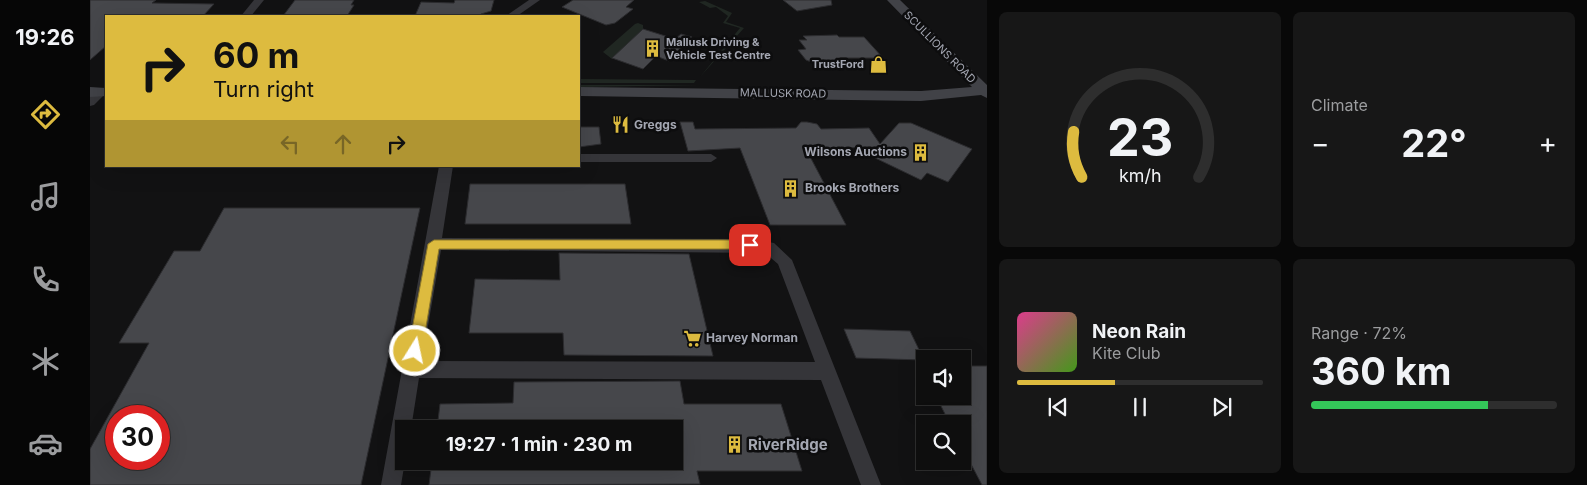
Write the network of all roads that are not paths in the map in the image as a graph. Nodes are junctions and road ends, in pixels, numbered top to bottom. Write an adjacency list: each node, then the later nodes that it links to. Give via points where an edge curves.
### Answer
1 (259, 0): 4 (street)
2 (535, 0): 5 (street)
3 (893, 0): 6 (main road, SCULLIONS ROAD)
4 (247, 15)
5 (512, 15)
6 (964, 72): 7 (main road, SCULLIONS ROAD); 10 (main road, via 957,83)
7 (986, 91): 10 (main road, MALLUSK ROAD)
8 (99, 92): 11 (street)
9 (580, 92): 10 (main road, MALLUSK ROAD)
10 (920, 96)
11 (90, 103)
12 (580, 158): 13 (street)
13 (711, 158)
14 (446, 167): 15 (street)
15 (434, 244): 16 (street); 17 (street, via 769,247 784,260)
16 (412, 369): 17 (street); 18 (street)
17 (827, 371): 19 (street)
18 (391, 485)
19 (871, 485)

